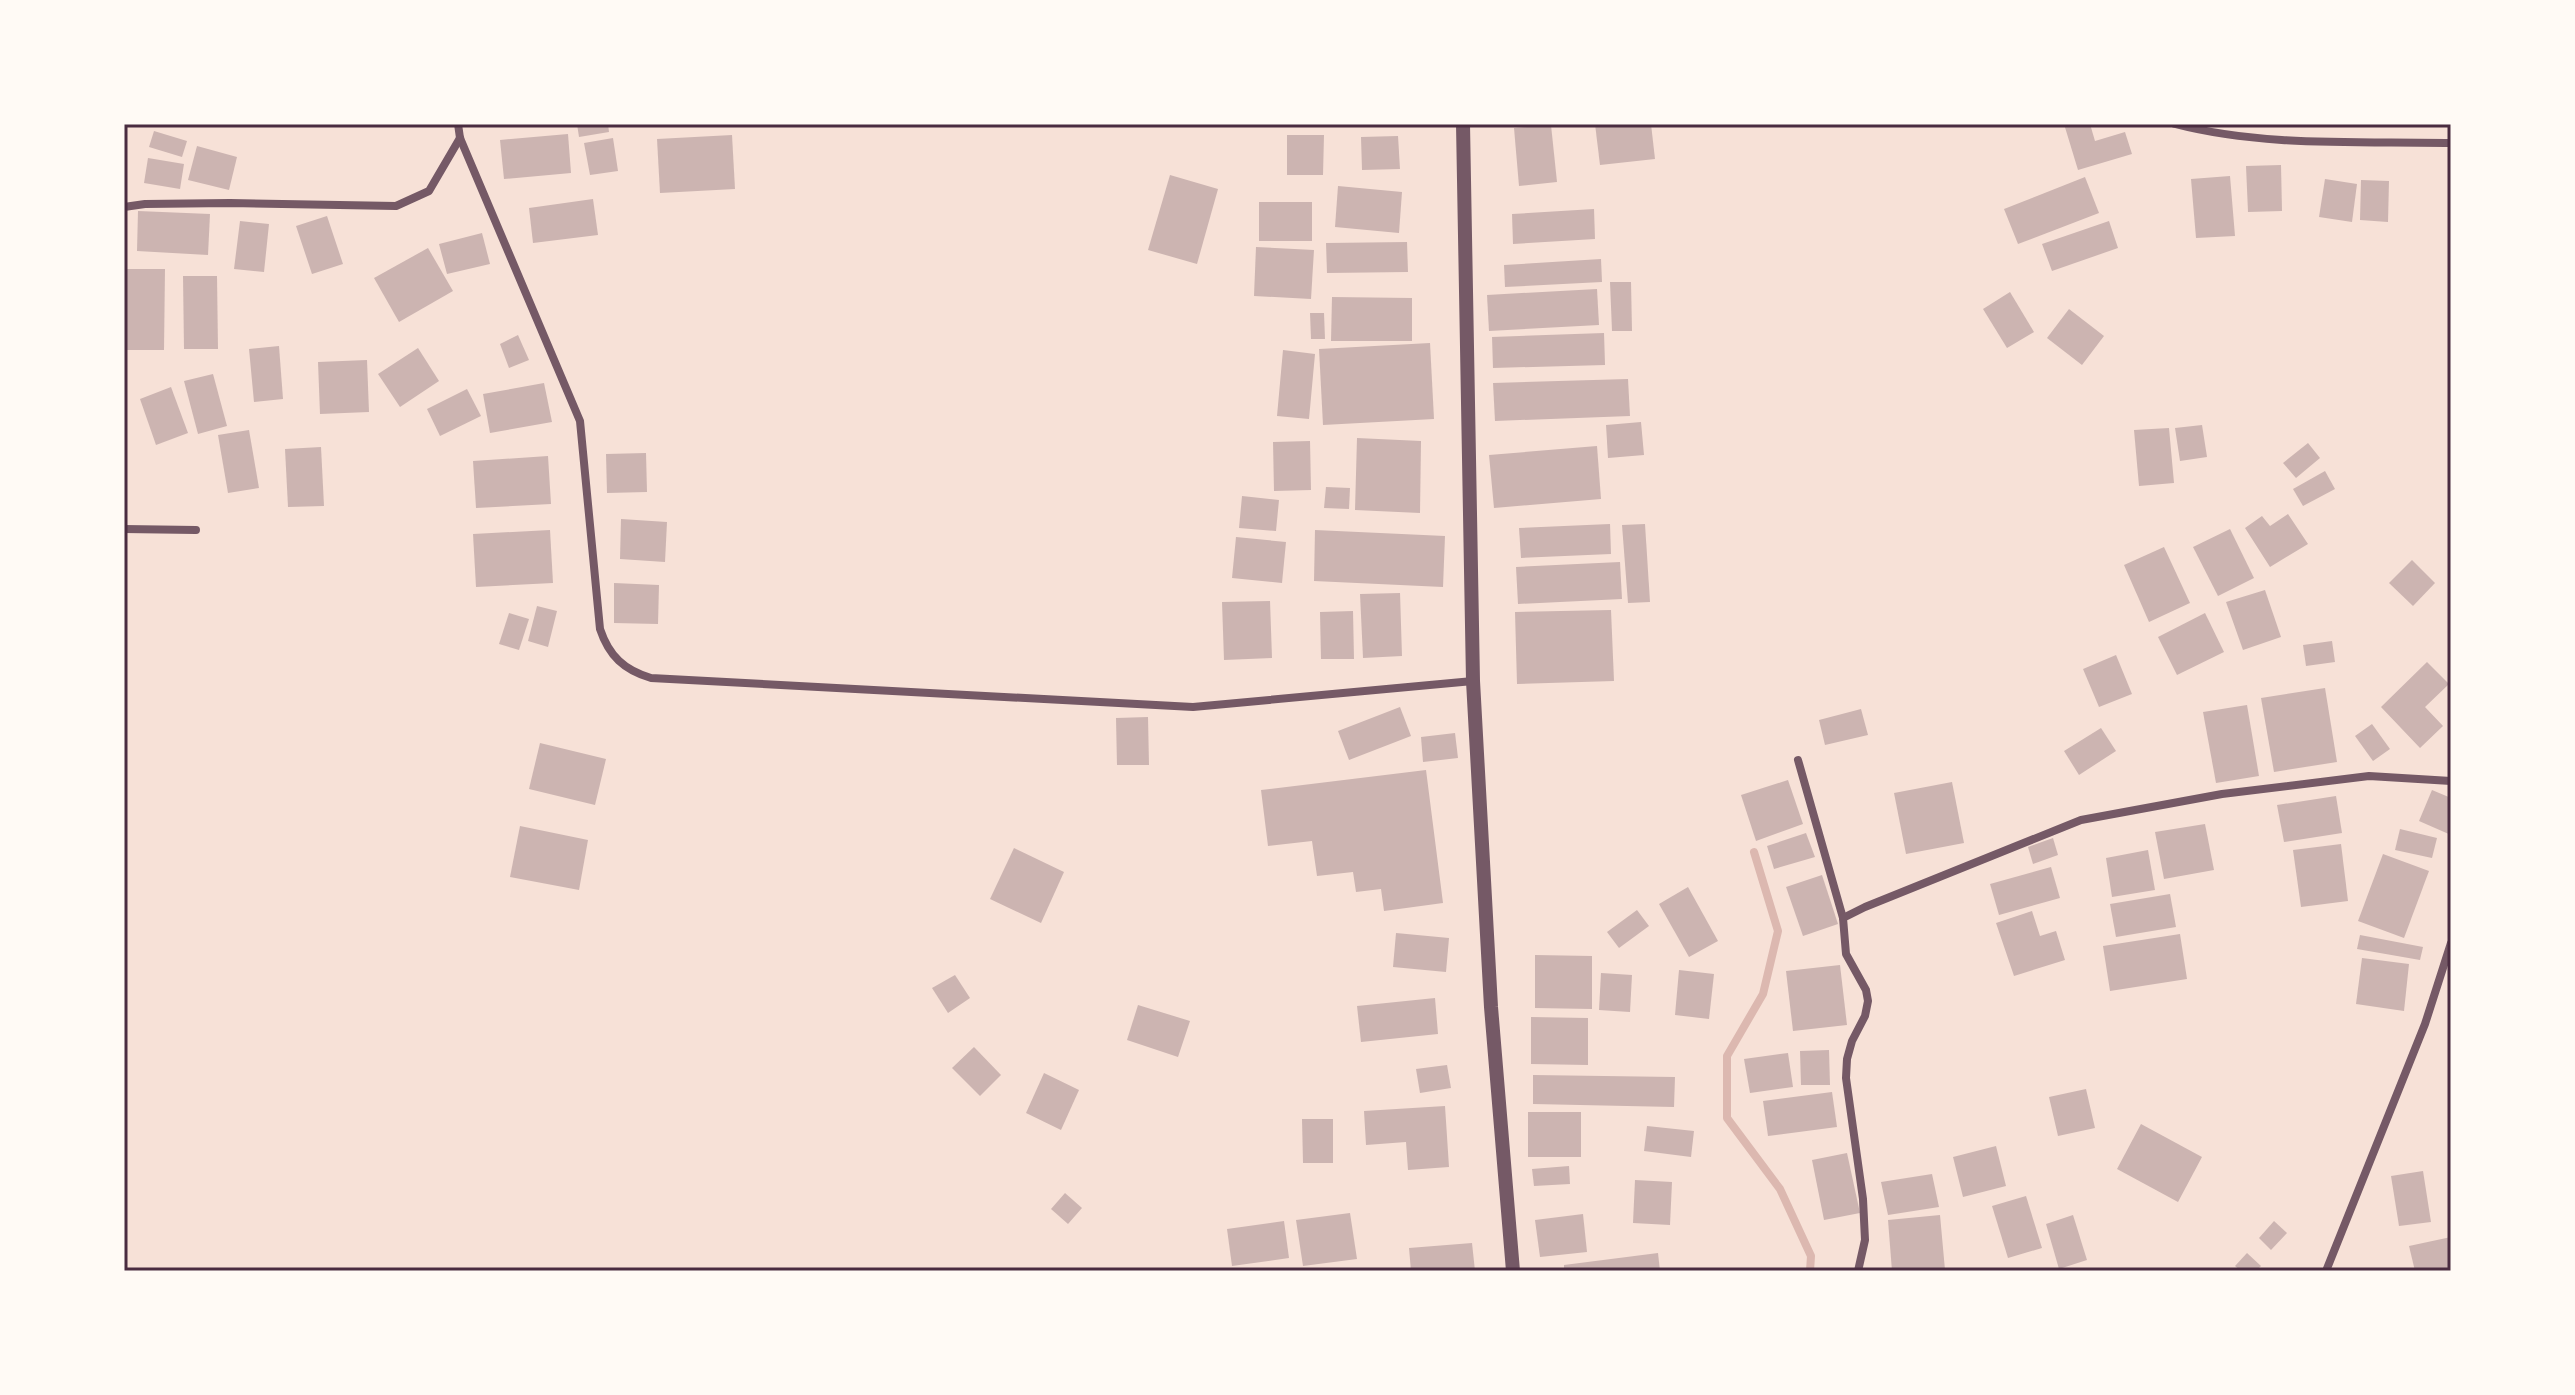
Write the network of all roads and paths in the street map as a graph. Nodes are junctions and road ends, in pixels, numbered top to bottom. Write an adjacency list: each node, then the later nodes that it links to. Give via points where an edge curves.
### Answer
1 (458, 124): 4 (street)
2 (1463, 124): 9 (street)
3 (2175, 124): 5 (street, via 2300,140)
4 (460, 138): 6 (street, via 429,191 396,206); 9 (street, via 580,421 600,629 619,663 636,673 651,678 1193,707)
5 (2451, 143)
6 (124, 207)
7 (124, 529): 8 (street)
8 (196, 530)
9 (1473, 681): 14 (street, via 1491,1007)
10 (1798, 760): 12 (street)
11 (2451, 781): 12 (street, via 2369,776 2222,794 2081,820)
12 (1843, 918): 15 (street, via 1846,954 1868,1001 1852,1041 1846,1078 1863,1199 1865,1240)
13 (2451, 943): 16 (street, via 2425,1024)
14 (1513, 1271)
15 (1858, 1271)
16 (2326, 1271)

